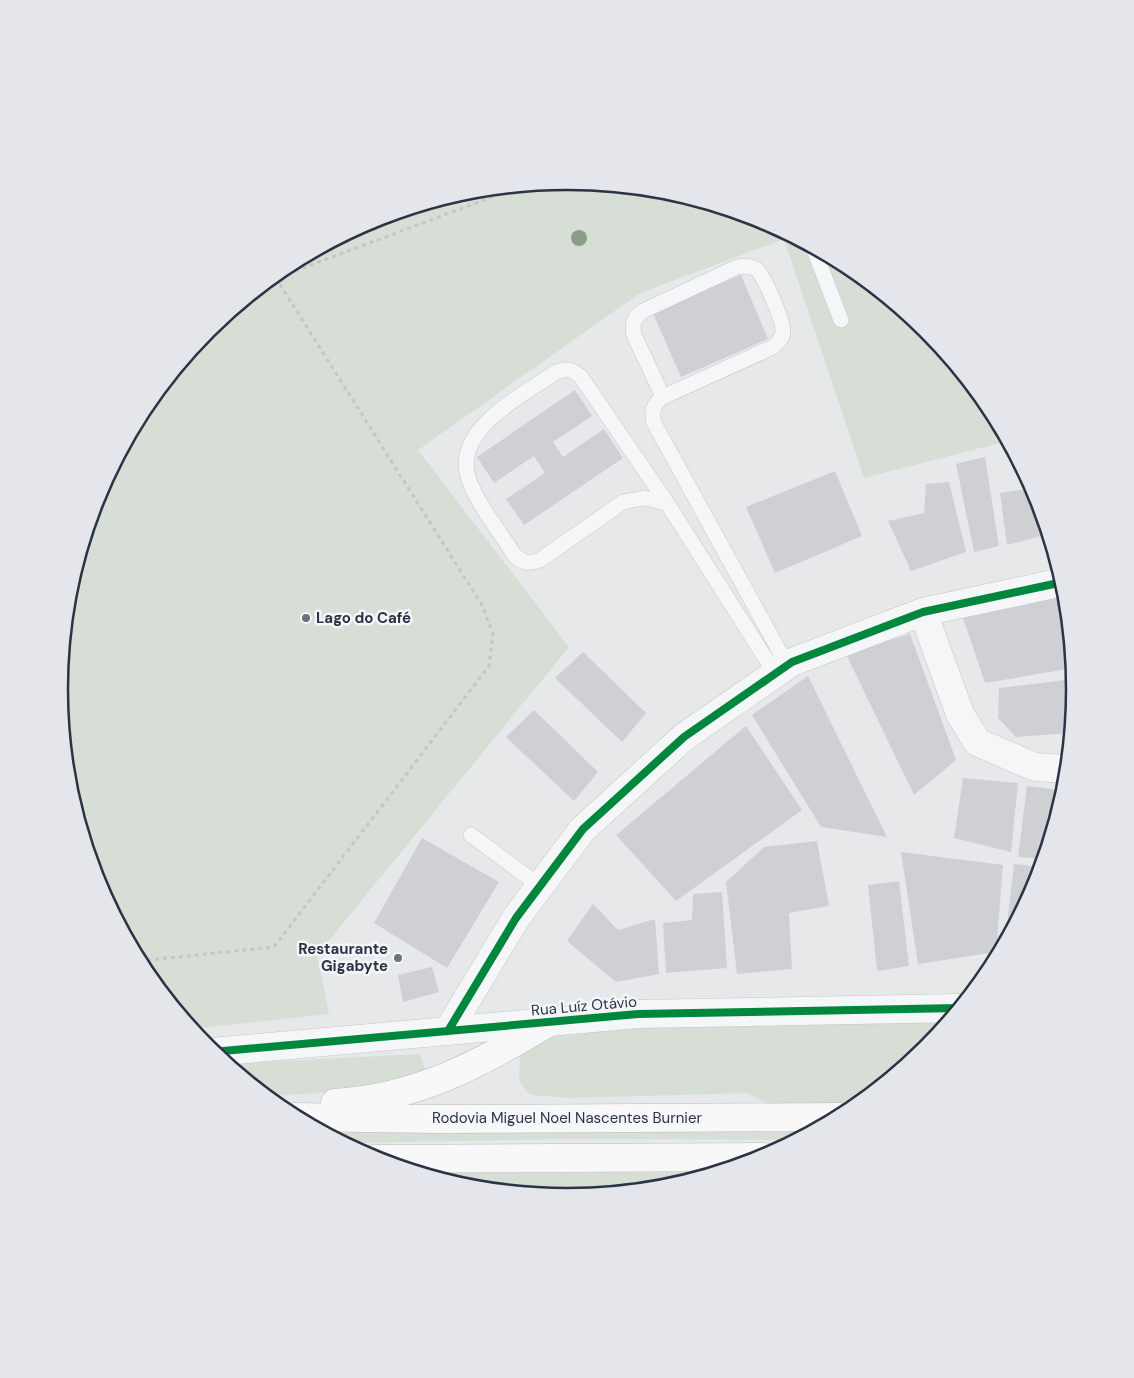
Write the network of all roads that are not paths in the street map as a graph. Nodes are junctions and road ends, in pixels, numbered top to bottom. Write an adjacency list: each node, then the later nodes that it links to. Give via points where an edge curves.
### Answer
1 (816, 256): 2 (lane)
2 (841, 320)
3 (663, 397): 3 (lane, via 634,336 632,326 635,317 737,267 747,265 756,268 782,323 780,341); 7 (lane, via 654,404 654,423)
4 (667, 503): 4 (lane, via 574,370 556,372 489,420 476,434 467,452 466,466 475,491 515,556 522,562 540,560 623,502 644,498); 7 (lane)
5 (1055, 584): 6 (street)
6 (923, 612): 7 (street); 8 (street, via 960,714 977,742 1035,767)
7 (781, 669): 10 (street, via 684,737 582,829)
8 (1060, 769)
9 (471, 836): 10 (lane)
10 (540, 886): 13 (street, via 516,918)
11 (951, 1008): 12 (street, Rua Luíz Otávio, via 638,1014)
12 (546, 1024): 13 (street, Rua Luíz Otávio); 15 (highway, via 474,1065 426,1086 359,1101)
13 (448, 1031): 14 (street, Rua Luíz Otávio)
14 (223, 1051)
15 (295, 1108)
16 (310, 1117): 17 (highway, Rodovia Miguel Noel Nascentes Burnier)
17 (825, 1117)
18 (740, 1157): 19 (highway)
19 (398, 1159)

